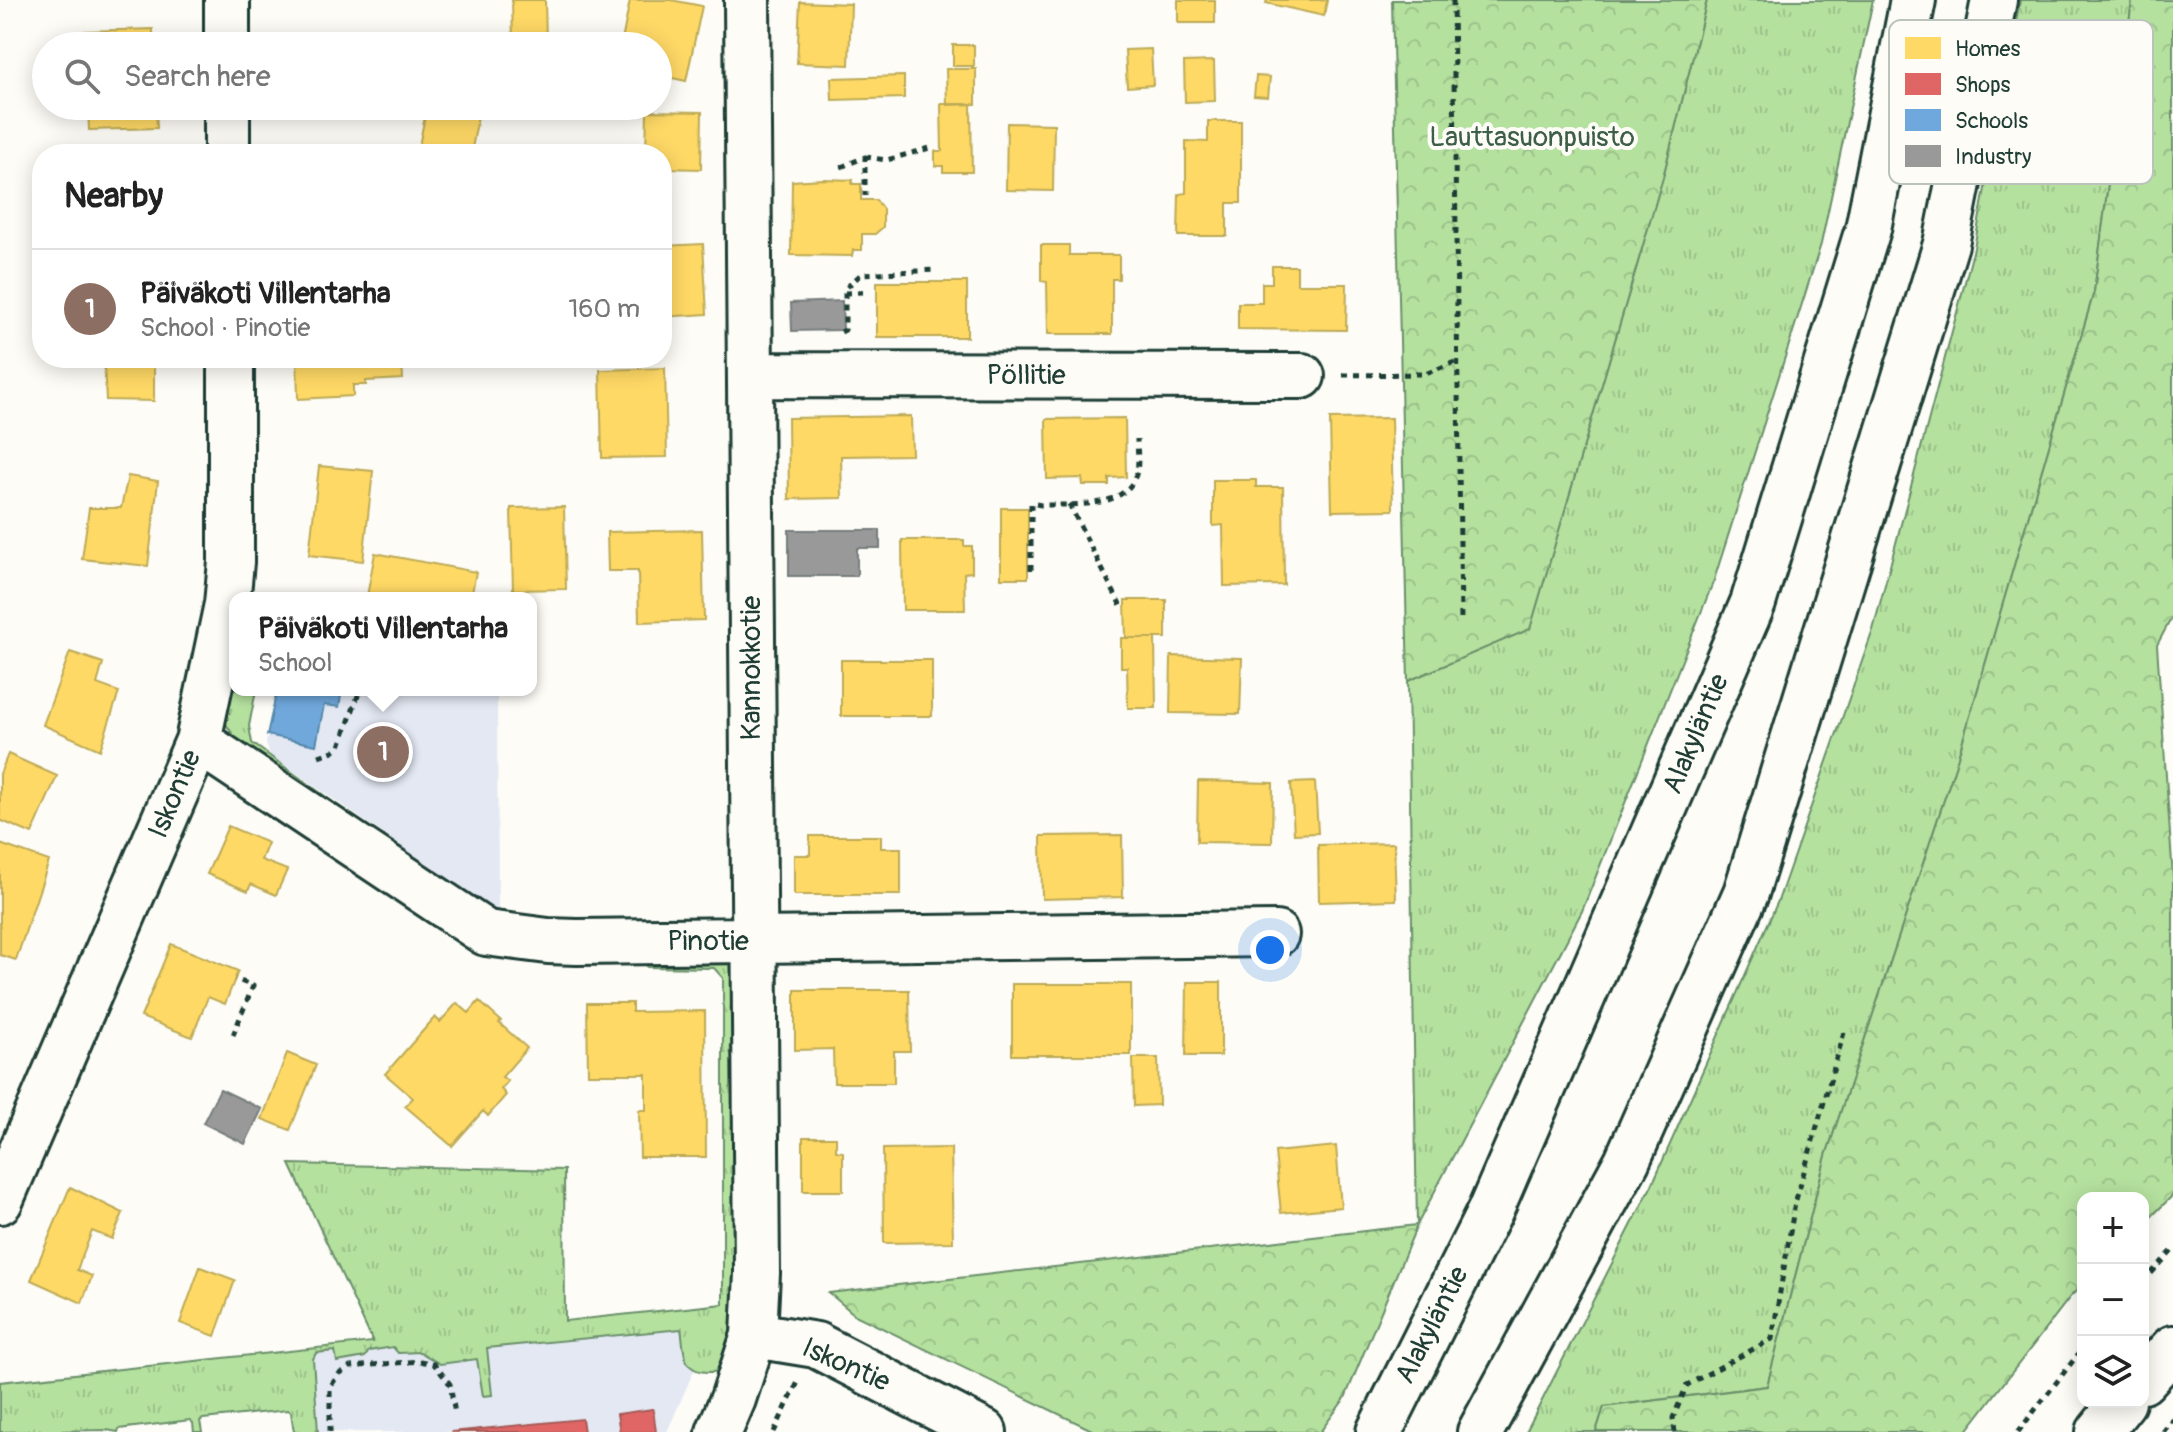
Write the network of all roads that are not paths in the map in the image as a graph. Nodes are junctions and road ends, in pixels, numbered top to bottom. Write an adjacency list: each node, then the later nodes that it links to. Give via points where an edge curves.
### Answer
1 (227, 0): 7 (street)
2 (747, 0): 13 (street, Kannokkotie)
3 (1913, 0): 5 (street, Alakyläntie)
4 (1994, 0): 6 (street)
5 (1909, 20)
6 (1990, 20)
7 (227, 32)
8 (227, 120): 10 (street)
9 (1889, 122): 25 (street, Alakyläntie, via 1868,229 1753,603 1490,1211)
10 (227, 144)
11 (1958, 184): 26 (street, via 1946,244 1746,893 1627,1161)
12 (231, 368): 15 (street, Iskontie, via 228,593)
13 (750, 375): 14 (street, Pöllitie); 17 (street, Kannokkotie)
14 (1302, 376)
15 (198, 741): 17 (street, Pinotie, via 486,933 548,941); 18 (street, Iskontie)
16 (1276, 934): 17 (street, Pinotie)
17 (752, 941): 19 (street, Kannokkotie)
18 (0, 1201)
19 (754, 1335): 23 (street); 24 (street, Iskontie, via 816,1345)
20 (2173, 1348): 21 (street)
21 (2149, 1374)
22 (2118, 1408): 27 (street)
23 (719, 1432)
24 (984, 1432)
25 (1379, 1432)
26 (1480, 1432)
27 (2099, 1432)

